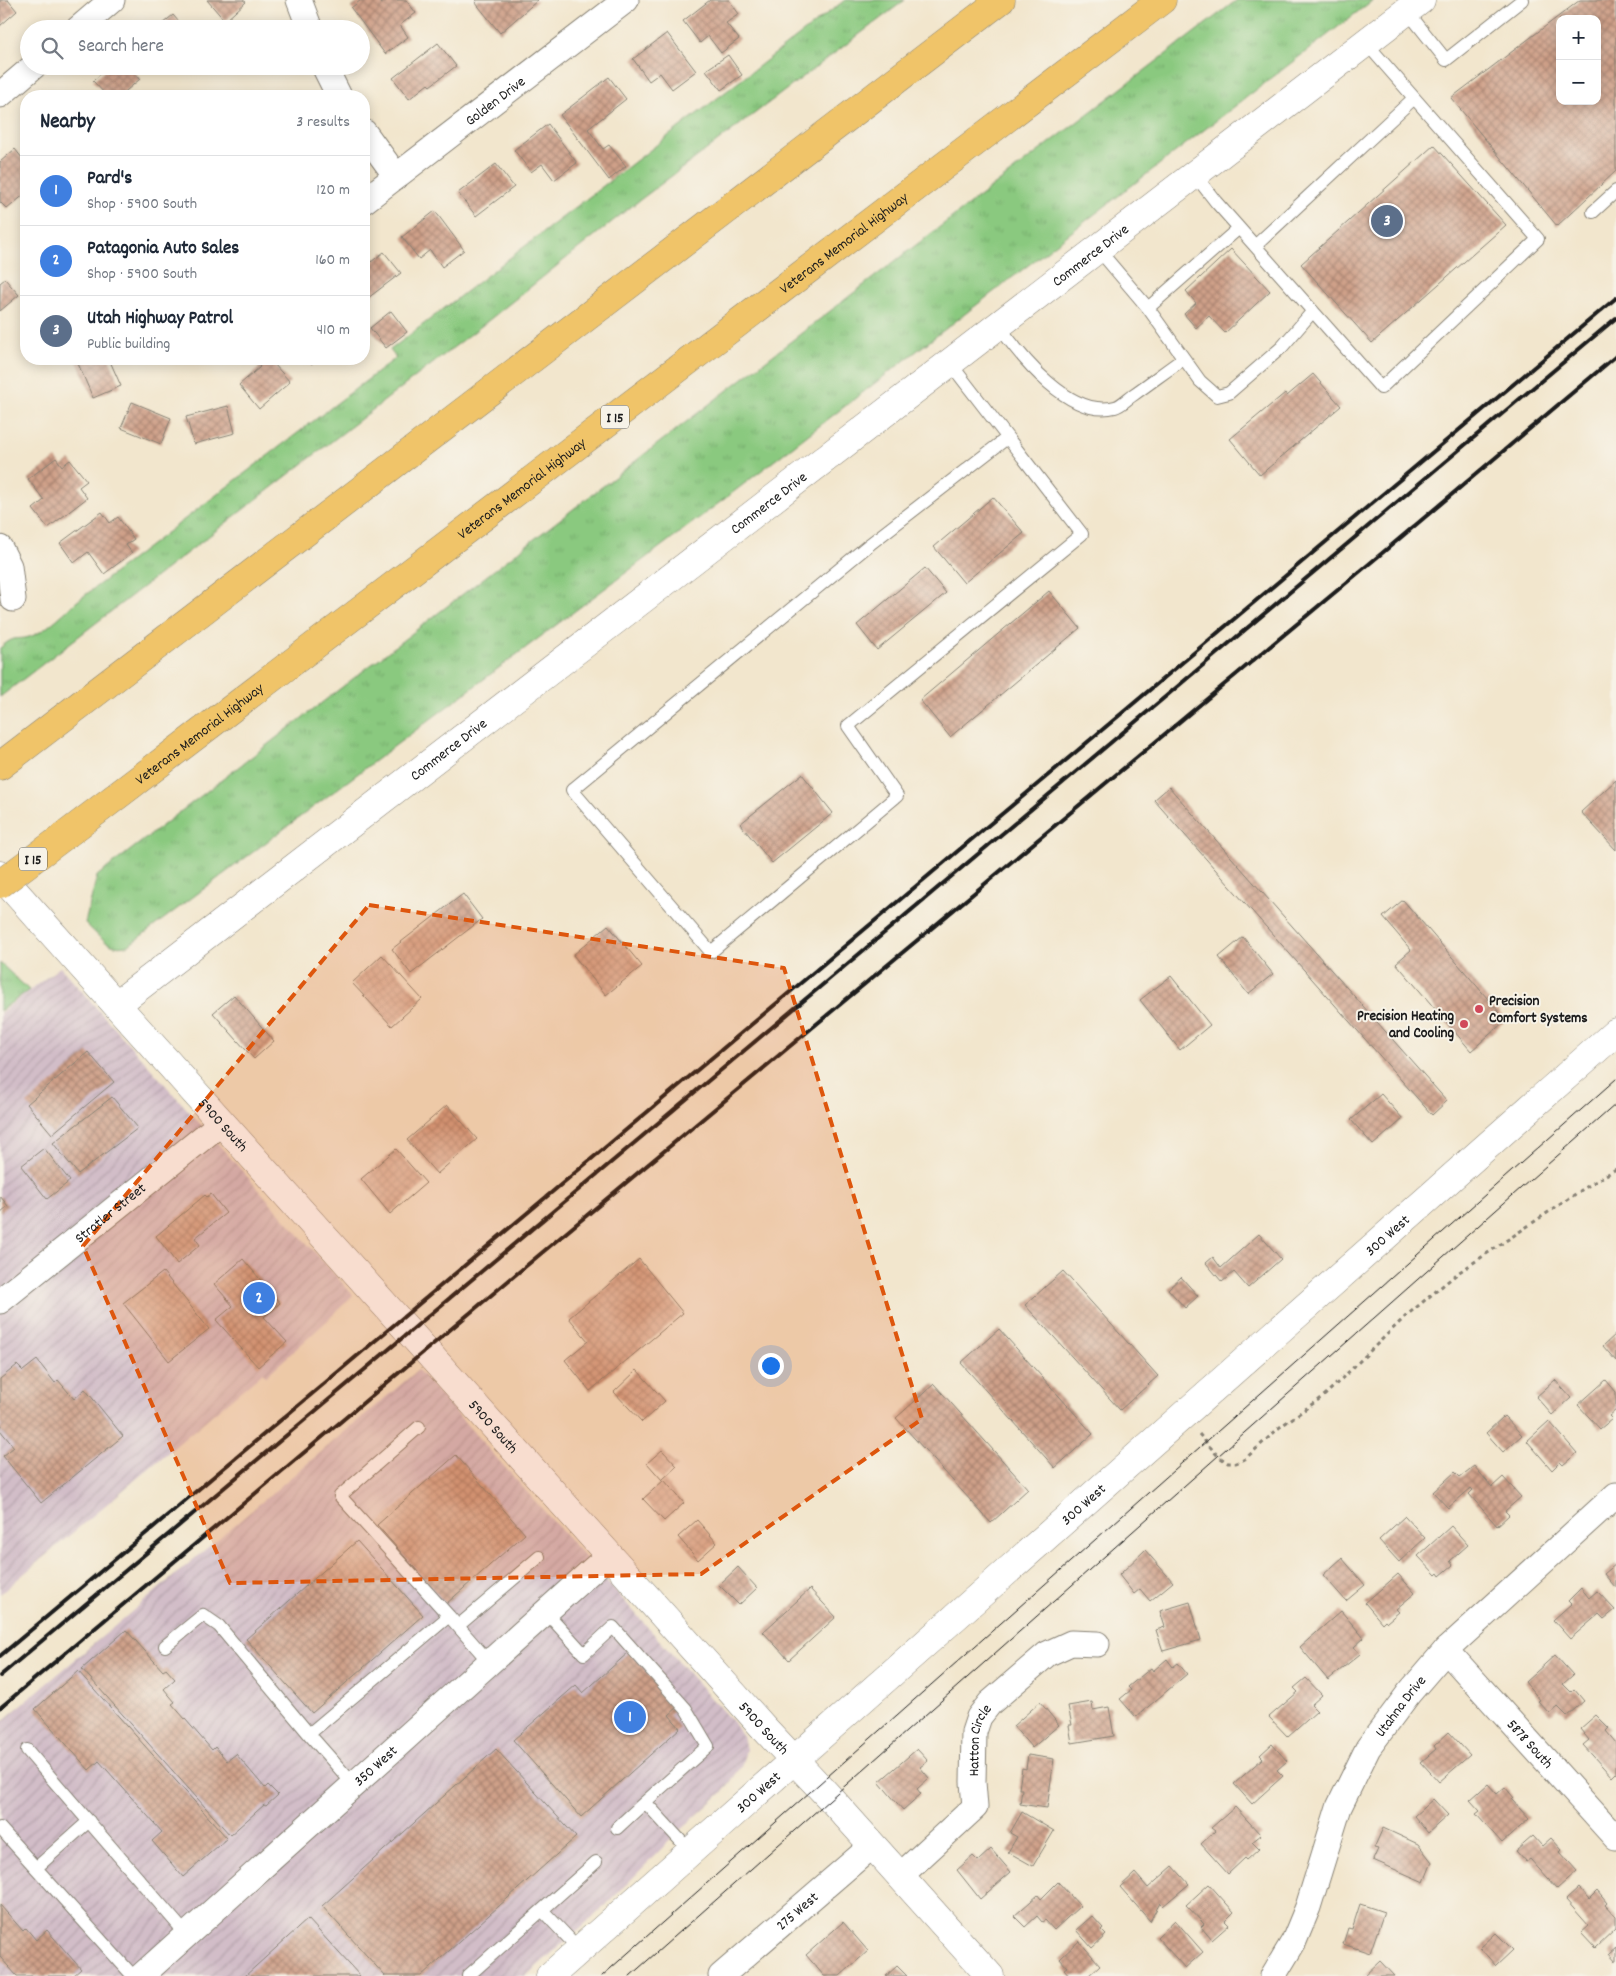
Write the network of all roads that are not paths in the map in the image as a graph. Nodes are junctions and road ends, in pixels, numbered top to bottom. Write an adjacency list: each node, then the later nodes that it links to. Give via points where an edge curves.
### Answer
1 (112, 0): 8 (street)
2 (299, 0): 9 (street)
3 (1002, 0): 33 (highway)
4 (1162, 0): 35 (highway, Veterans Memorial Highway / I 15, bridge)
5 (1522, 0): 7 (lane, via 1446,60)
6 (611, 4): 18 (street, Golden Drive)
7 (1414, 6): 10 (street, Commerce Drive)
8 (89, 20)
9 (307, 20)
10 (1366, 43): 15 (lane); 17 (street, Commerce Drive)
11 (23, 75): 14 (street)
12 (328, 75): 13 (street)
13 (336, 90)
14 (0, 95)
15 (1413, 99): 23 (lane); 26 (lane, via 1538,240 1381,388)
16 (370, 140): 18 (street)
17 (1195, 175): 22 (lane); 24 (street, Commerce Drive)
18 (396, 176): 20 (street, Golden Drive)
19 (1616, 191): 21 (lane)
20 (370, 196)
21 (1593, 212)
22 (1239, 228): 23 (lane); 25 (lane)
23 (1255, 246): 26 (lane)
24 (1098, 250): 25 (lane); 27 (street, Commerce Drive)
25 (1148, 308): 28 (lane)
26 (1313, 311): 28 (lane, via 1282,347 1229,393 1217,396)
27 (999, 326): 28 (lane, via 1018,352 1052,386 1079,403 1097,408 1116,407); 29 (street, Commerce Drive)
28 (1182, 358)
29 (950, 363): 30 (lane); 36 (street, Commerce Drive)
30 (1007, 438): 30 (lane, via 1082,534 848,726 896,796 711,952 572,790 870,544)
31 (0, 548): 32 (street, via 9,566)
32 (13, 599)
33 (1, 765)
34 (0, 875): 36 (street, 5900 South)
35 (0, 884)
36 (117, 1004): 38 (street, 5900 South)
37 (1616, 1032): 53 (street, 300 West)
38 (221, 1123): 39 (street, Stratler Street); 42 (street, 5900 South)
39 (0, 1301)
40 (419, 1428): 45 (lane, via 340,1496)
41 (1616, 1495): 49 (street, Utahna Drive)
42 (609, 1555): 44 (street, 350 West); 53 (street, 5900 South)
43 (539, 1557): 46 (lane)
44 (546, 1612): 50 (street, 350 West); 55 (lane, via 584,1654 613,1628 686,1709 708,1746)
45 (449, 1616): 46 (lane); 51 (lane)
46 (458, 1626): 50 (lane)
47 (1097, 1644): 64 (street, Hatton Circle, via 1071,1643 1047,1654 990,1703 979,1717 974,1732 975,1807)
48 (166, 1646): 51 (lane, via 203,1615 219,1626)
49 (1446, 1650): 59 (street, 5878 South); 74 (street, Utahna Drive, via 1368,1748 1339,1807 1308,1908 1294,1941)
50 (490, 1663): 54 (street, 350 West)
51 (309, 1734): 54 (lane)
52 (28, 1750): 56 (lane)
53 (793, 1759): 60 (street, 5900 South); 61 (street, 300 West)
54 (354, 1785): 66 (street, 350 West)
55 (646, 1802): 58 (lane); 61 (lane)
56 (88, 1821): 63 (lane); 66 (lane)
57 (0, 1828): 63 (lane)
58 (617, 1828)
59 (1616, 1838)
60 (873, 1845): 64 (street, 5900 South); 72 (street, 275 West)
61 (690, 1851): 67 (street, 300 West)
62 (596, 1862): 65 (lane)
63 (36, 1868): 68 (lane)
64 (900, 1876): 73 (street, 5900 South)
65 (542, 1910): 67 (lane); 70 (lane)
66 (186, 1935): 69 (street, 350 West)
67 (580, 1950): 71 (street, 300 West)
68 (133, 1976)
69 (141, 1976)
70 (468, 1976)
71 (550, 1976)
72 (721, 1976)
73 (990, 1976)
74 (1273, 1976)

